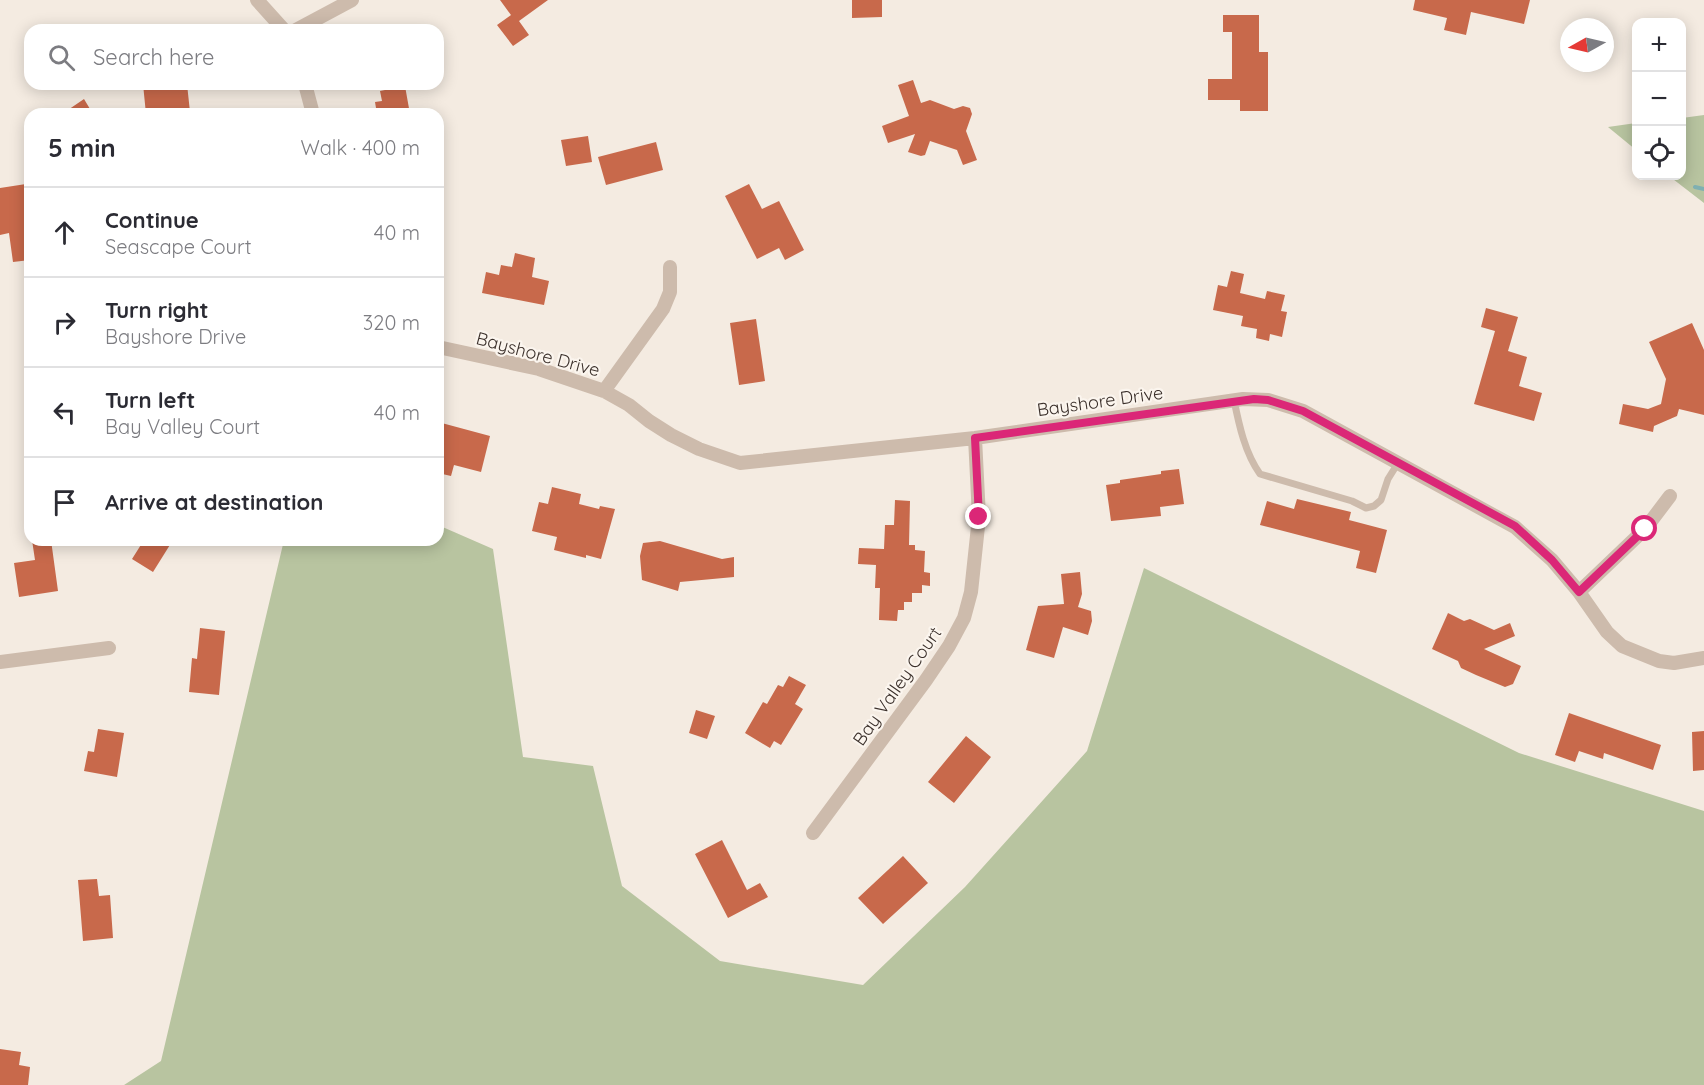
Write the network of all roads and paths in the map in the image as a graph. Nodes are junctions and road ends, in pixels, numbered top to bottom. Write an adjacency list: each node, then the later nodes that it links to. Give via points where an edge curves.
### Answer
1 (257, 0): 3 (street)
2 (352, 0): 4 (street)
3 (279, 24)
4 (307, 24)
5 (307, 90): 6 (street)
6 (311, 108)
7 (670, 267): 9 (street, via 670,292 663,309)
8 (444, 348): 9 (street, Bayshore Drive, via 539,369)
9 (604, 391): 11 (street, Bayshore Drive, via 671,435 740,463)
10 (1234, 400): 11 (street, Bayshore Drive); 12 (street, Bayshore Drive, via 1268,400 1303,411); 12 (lane, via 1240,430 1260,474 1366,508 1381,500)
11 (975, 438): 18 (street, Bay Valley Court, via 979,517 971,592 964,618 926,680)
12 (1398, 463): 14 (street, Bayshore Drive, via 1515,526)
13 (1670, 496): 14 (street, via 1645,529)
14 (1579, 592): 16 (street, Bayshore Drive, via 1607,632 1623,646 1659,662)
15 (109, 648): 17 (street)
16 (1704, 658)
17 (0, 662)
18 (813, 833)

